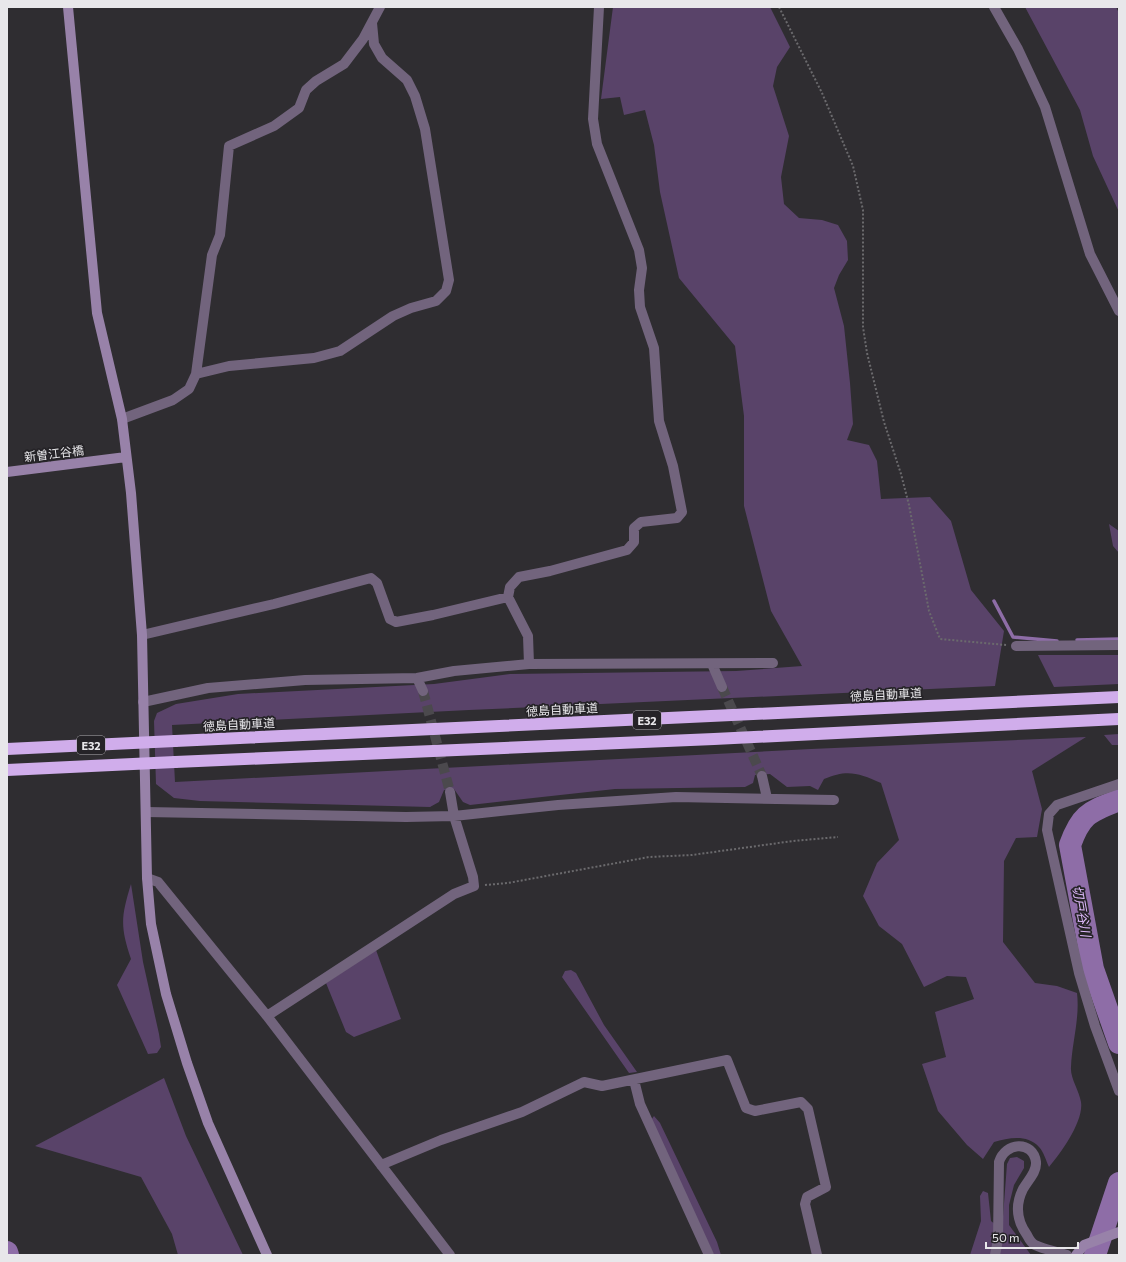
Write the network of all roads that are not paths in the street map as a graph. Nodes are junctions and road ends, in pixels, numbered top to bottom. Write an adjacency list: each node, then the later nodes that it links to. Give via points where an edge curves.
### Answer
1 (68, 7): 8 (street, via 97,313)
2 (380, 7): 5 (street)
3 (599, 7): 11 (street, via 593,119 597,144 639,250 642,268 640,307 654,348 659,421 673,466 682,512 677,518 641,522 634,528 634,542 627,550 520,577 510,587)
4 (994, 7): 6 (street, via 1018,49 1045,107 1090,254)
5 (372, 23): 7 (street, via 364,39 344,64 306,90 299,108 274,126 229,146 220,235 212,255); 7 (street, via 374,44 382,58 407,80 423,123 448,280 446,291 436,301 393,316 340,351 329,355 229,366)
6 (1119, 311)
7 (196, 374): 8 (street, via 189,389 173,400)
8 (122, 419): 9 (street)
9 (126, 457): 10 (street, 新曽江谷橋); 12 (street)
10 (7, 472)
11 (508, 597): 12 (street, via 396,622 390,618 377,582 371,578); 16 (street, via 528,636)
12 (142, 636): 22 (street)
13 (1119, 645): 14 (street)
14 (1016, 646)
15 (773, 663): 17 (street)
16 (529, 664): 17 (street); 18 (street, via 454,671)
17 (712, 664): 19 (street)
18 (416, 678): 20 (street); 22 (street, via 305,680 208,688)
19 (722, 687)
20 (423, 691)
21 (1119, 697): 24 (highway, 徳島自動車道 / E32, bridge)
22 (144, 702): 31 (street)
23 (1119, 719): 25 (highway, E32, bridge)
24 (7, 749)
25 (7, 770)
26 (762, 776): 29 (street)
27 (1119, 784): 36 (street, via 1057,805 1049,814 1047,830 1079,973)
28 (450, 792): 32 (street)
29 (767, 798): 30 (street); 32 (street, via 676,797 558,805)
30 (834, 800)
31 (146, 812): 32 (street); 33 (street)
32 (454, 816): 34 (street, via 474,886 454,894)
33 (147, 878): 34 (street, via 158,882); 39 (street, via 151,924 166,994 187,1063 208,1123)
34 (267, 1016): 37 (street)
35 (634, 1080): 37 (street, via 602,1086 584,1082 522,1112 441,1140); 41 (street, via 640,1104); 42 (street, via 727,1060 746,1108 755,1111 800,1102 804,1105 808,1109 826,1187 807,1197 805,1204)
36 (1119, 1091)
37 (381, 1165): 40 (street)
38 (1119, 1232): 45 (street, via 1084,1245)
39 (267, 1255)
40 (450, 1255)
41 (709, 1255)
42 (817, 1255)
43 (995, 1255): 44 (street, via 998,1240 999,1162 1004,1152 1019,1146 1033,1154 1036,1166 1019,1202 1021,1227 1033,1244)
44 (1067, 1255)
45 (1076, 1255)

